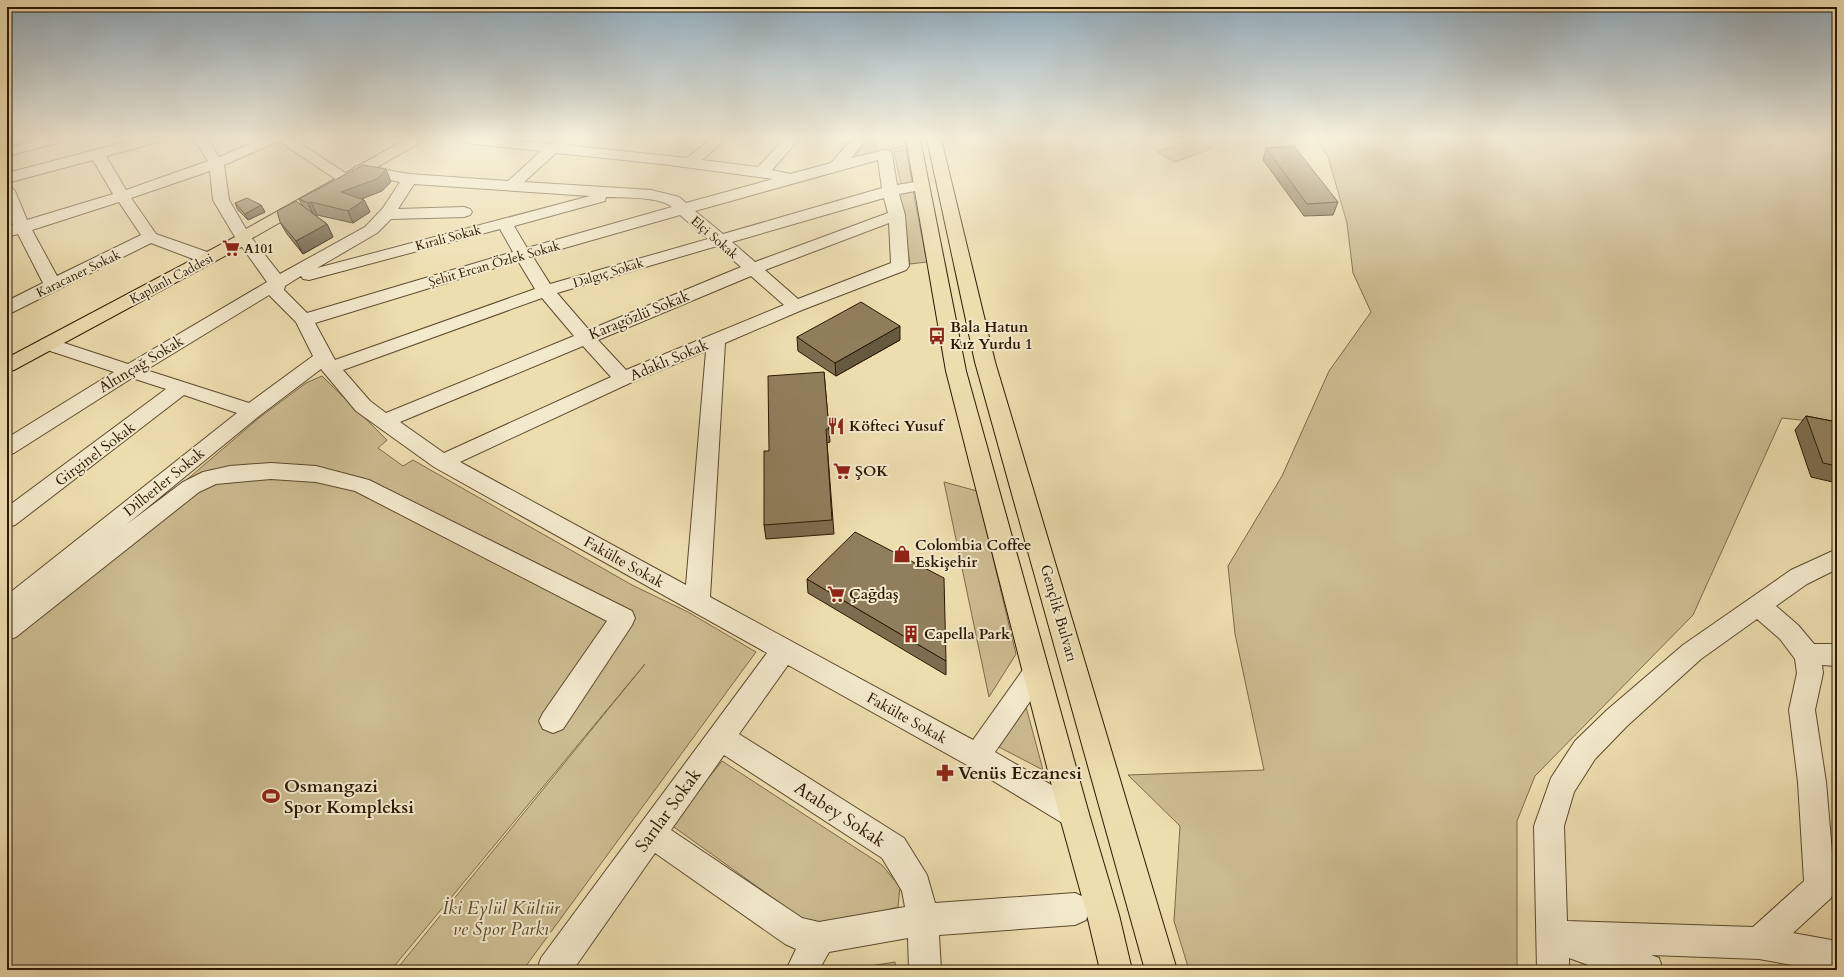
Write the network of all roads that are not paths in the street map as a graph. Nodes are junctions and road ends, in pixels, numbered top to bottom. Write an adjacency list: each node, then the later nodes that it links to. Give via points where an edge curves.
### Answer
1 (115, 185): 16 (street)
2 (154, 185): 16 (street)
3 (219, 185): 25 (street, Fakülte Sokak, via 221,200)
4 (335, 185): 25 (main road, Kaplanlı Caddesi)
5 (405, 185): 19 (street)
6 (477, 185): 18 (street)
7 (496, 185): 11 (street, Elçi Sokak)
8 (771, 185): 17 (street, Şehit Ercan Özlek Sokak)
9 (889, 185): 14 (street, Şehit Ercan Özlek Sokak)
10 (944, 185): 73 (main road, Gençlik Bulvarı, via 985,362)
11 (512, 186): 15 (street, Elçi Sokak)
12 (921, 186): 14 (street, Dalgıç Sokak); 57 (main road, via 956,372)
13 (7, 191): 22 (street)
14 (890, 191): 20 (street); 26 (street, Dalgıç Sokak)
15 (618, 193): 17 (street, Elçi Sokak, via 651,194 673,200); 21 (street, Kırali Sokak)
16 (122, 196): 22 (street); 24 (street)
17 (684, 210): 26 (street, Elçi Sokak); 27 (street, Şehit Ercan Özlek Sokak)
18 (464, 212): 19 (street); 23 (street)
19 (386, 214): 30 (street, via 371,230)
20 (896, 215): 29 (street, Karagözlü Sokak); 33 (street, Adaklı Sokak, via 900,266)
21 (504, 223): 23 (street, Kırali Sokak); 27 (street)
22 (14, 230): 31 (street)
23 (451, 236): 30 (street, Kırali Sokak)
24 (150, 237): 28 (street); 31 (street, Karacaner Sokak)
25 (243, 237): 28 (main road, Kaplanlı Caddesi, via 242,240); 30 (street, Fakülte Sokak)
26 (719, 240): 29 (street, Elçi Sokak); 32 (street, Dalgıç Sokak)
27 (522, 254): 32 (street); 35 (street, Şehit Ercan Özlek Sokak)
28 (207, 258): 38 (main road, Kaplanlı Caddesi)
29 (752, 269): 33 (street, Elçi Sokak); 36 (street, Karagözlü Sokak)
30 (277, 283): 35 (street, Fakülte Sokak, via 275,291); 41 (street, Altınçağ Sokak)
31 (53, 285): 34 (street, Karacaner Sokak)
32 (545, 291): 36 (street); 39 (street, Dalgıç Sokak)
33 (796, 306): 37 (street, Adaklı Sokak)
34 (7, 308)
35 (304, 320): 39 (street, Fakülte Sokak)
36 (585, 337): 42 (street); 45 (street, Karagözlü Sokak)
37 (716, 340): 42 (street, Adaklı Sokak); 50 (street)
38 (48, 344): 40 (main road, Kaplanlı Caddesi); 41 (street)
39 (326, 363): 44 (street, Dilberler Sokak); 45 (street, Fakülte Sokak, via 363,406)
40 (9, 364)
41 (130, 371): 43 (street); 46 (street, Altınçağ Sokak)
42 (623, 380): 47 (street, Adaklı Sokak)
43 (182, 387): 44 (street); 48 (street, Girginel Sokak)
44 (252, 411): 52 (street, Dilberler Sokak)
45 (385, 421): 47 (street, Fakülte Sokak)
46 (7, 448)
47 (442, 462): 50 (street, Fakülte Sokak)
48 (7, 519)
49 (1837, 558): 51 (street, via 1799,577)
50 (697, 603): 54 (street, Fakülte Sokak)
51 (1757, 605): 56 (street, via 1789,632); 65 (street, via 1692,652 1617,718 1585,750 1561,787 1549,826)
52 (7, 609)
53 (7, 630): 58 (street, via 191,487 211,478 230,474 271,471 316,474 361,485 624,618)
54 (783, 650): 59 (street, Sarılar Sokak); 60 (street, Fakülte Sokak)
55 (1837, 655): 56 (street)
56 (1808, 656): 67 (street, via 1810,673 1802,710 1812,782 1820,887)
57 (1036, 672): 60 (street); 61 (main road)
58 (553, 721)
59 (720, 737): 62 (street, Sarılar Sokak); 64 (street, Atabey Sokak, via 893,848 916,886)
60 (977, 756): 61 (street, Fakülte Sokak)
61 (1074, 814): 72 (main road)
62 (651, 833): 66 (street, via 796,933); 69 (street, Sarılar Sokak)
63 (1075, 909): 64 (street)
64 (923, 920): 66 (street); 71 (street, Atabey Sokak)
65 (1552, 936): 67 (street); 74 (street); 75 (street)
66 (819, 938): 70 (street)
67 (1759, 943): 68 (street)
68 (1837, 957)
69 (552, 970)
70 (802, 970)
71 (925, 970)
72 (1116, 970)
73 (1161, 970)
74 (1553, 970)
75 (1647, 970)

